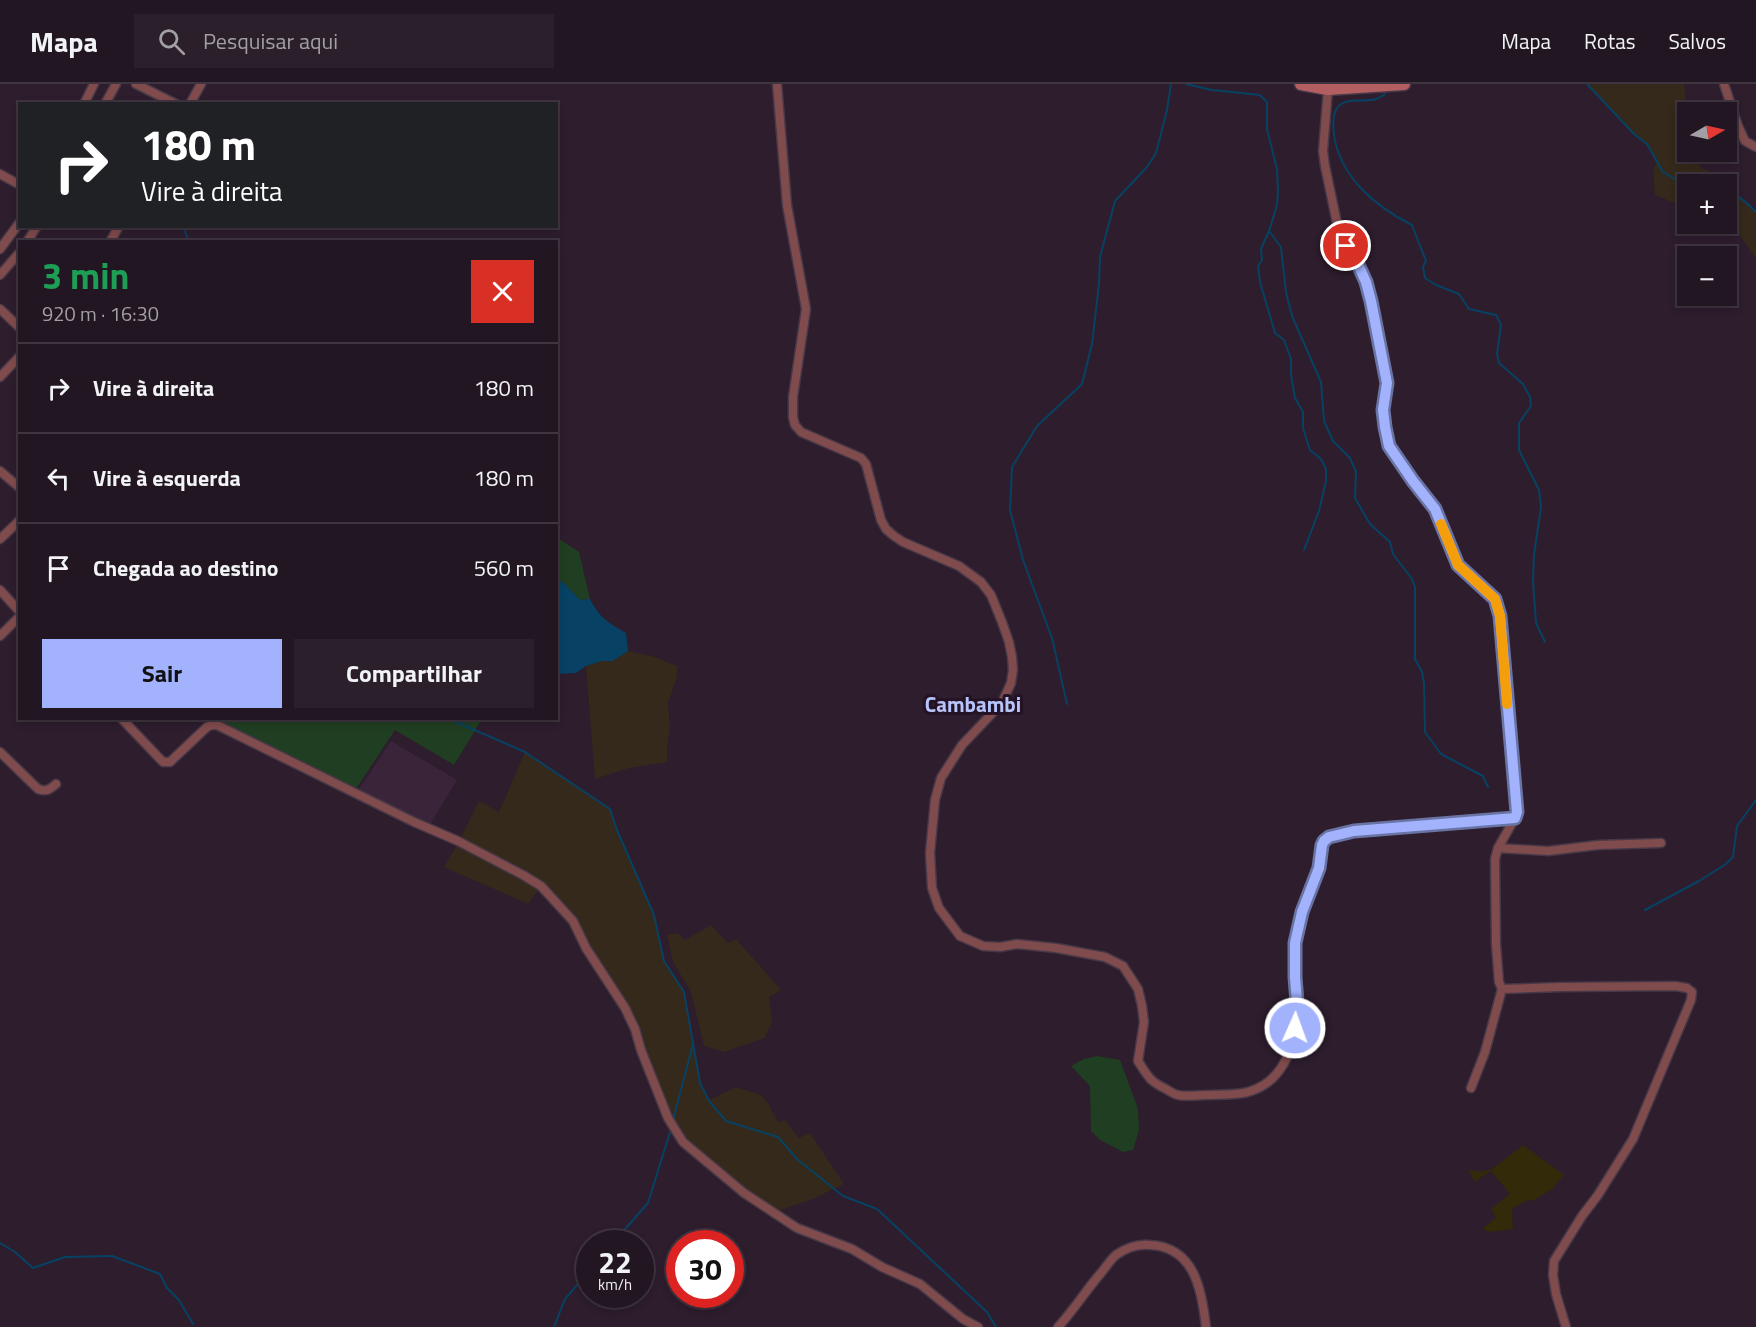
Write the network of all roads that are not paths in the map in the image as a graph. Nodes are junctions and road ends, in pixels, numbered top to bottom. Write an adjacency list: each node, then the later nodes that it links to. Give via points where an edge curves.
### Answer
1 (94, 84): 10 (street)
2 (116, 84): 11 (street)
3 (136, 84): 12 (street)
4 (201, 84): 13 (street)
5 (777, 84): 36 (street, via 787,205 806,309 793,397 795,425 801,432 861,458 886,529 903,542 959,566 981,582 991,596 1009,642 1013,670 1008,692 949,765 935,801 930,853 932,888 939,908 960,936 983,946 1027,945 1079,951 1123,966 1138,989 1144,1022 1138,1061 1152,1082 1178,1095 1250,1091 1274,1078 1291,1047 1297,1002 1295,943 1324,841 1354,831)
6 (1301, 84): 9 (street)
7 (1404, 84): 9 (street)
8 (1724, 84): 14 (street, via 1745,141)
9 (1328, 89): 36 (street, via 1324,166 1338,228 1366,282 1371,301 1387,383 1383,410 1389,446 1435,509 1458,565 1495,599 1500,616)
10 (85, 102)
11 (106, 102)
12 (172, 102)
13 (191, 102)
14 (1756, 147)
15 (0, 174): 16 (street)
16 (18, 184)
17 (18, 225): 18 (street)
18 (0, 249)
19 (18, 254): 20 (street)
20 (0, 275)
21 (0, 309): 22 (street)
22 (18, 326)
23 (18, 358): 24 (street)
24 (0, 377)
25 (0, 471): 26 (street)
26 (18, 486)
27 (18, 522): 28 (street)
28 (0, 539)
29 (0, 590): 30 (street)
30 (18, 612)
31 (18, 616): 32 (street)
32 (0, 636)
33 (123, 720): 41 (street, via 167,763 207,727 218,725 458,841 541,886 573,921 625,1008 668,1118 683,1142 744,1193 797,1228 852,1249 920,1284)
34 (0, 752): 35 (street, via 38,789 49,790)
35 (56, 784)
36 (1515, 818): 38 (street)
37 (1661, 843): 38 (street, via 1548,851)
38 (1498, 848): 39 (street, via 1496,928)
39 (1502, 989): 40 (street); 44 (street, via 1676,986 1692,992 1633,1139 1554,1261 1556,1294)
40 (1471, 1088)
41 (978, 1327)
42 (1058, 1327): 43 (street, via 1114,1257 1142,1244 1164,1245 1191,1268 1203,1302)
43 (1206, 1327)
44 (1566, 1327)

